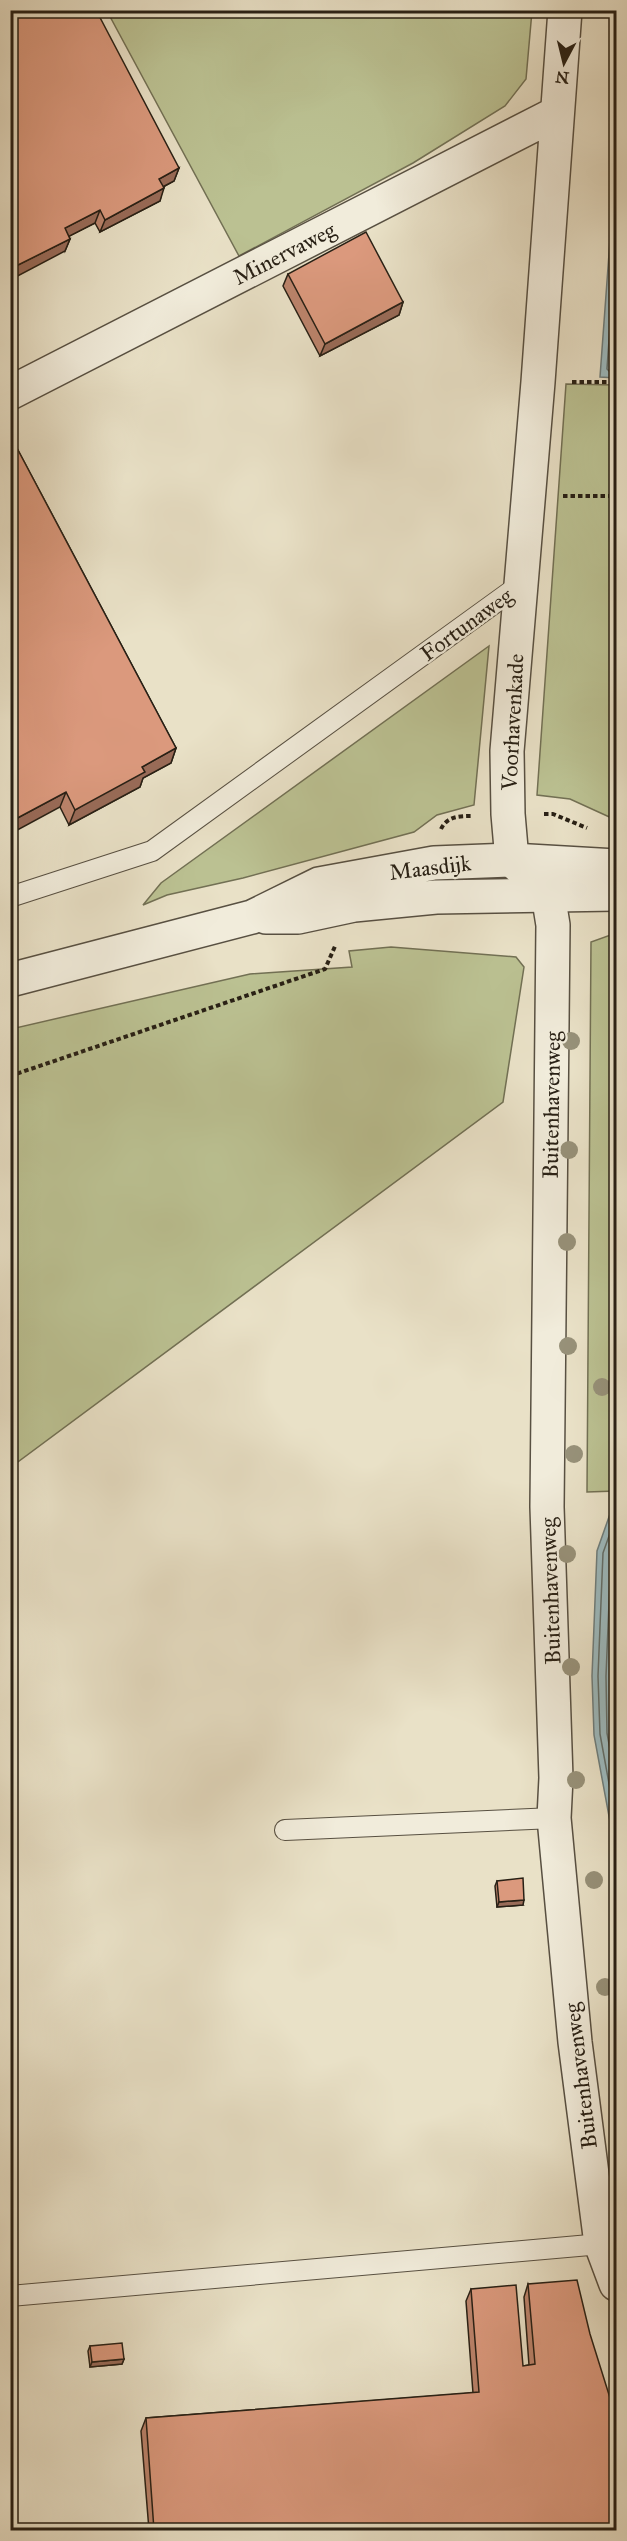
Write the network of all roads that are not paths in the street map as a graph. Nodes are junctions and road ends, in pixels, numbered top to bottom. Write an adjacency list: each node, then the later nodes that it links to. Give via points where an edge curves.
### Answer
1 (565, 10): 2 (street, Fortunaweg)
2 (557, 113): 3 (street, Minervaweg); 4 (street, Fortunaweg)
3 (10, 393)
4 (521, 584): 5 (street, Voorhavenkade, via 507,751); 9 (lane, Fortunaweg, via 152,851)
5 (512, 860): 6 (street, Maasdijk); 7 (street); 10 (street, Maasdijk, via 434,863 319,884)
6 (616, 866)
7 (548, 894): 8 (street, Maasdijk); 10 (street, Maasdijk, via 436,897 354,905 298,917); 12 (street, Buitenhavenweg, via 553,926 547,1507)
8 (616, 894)
9 (10, 897)
10 (252, 917): 11 (street, Maasdijk)
11 (10, 980)
12 (554, 1818): 13 (lane); 14 (street, Buitenhavenweg, via 575,2042)
13 (285, 1830)
14 (601, 2244): 15 (street, Buitenhavenweg); 16 (lane)
15 (616, 2284)
16 (10, 2296)

